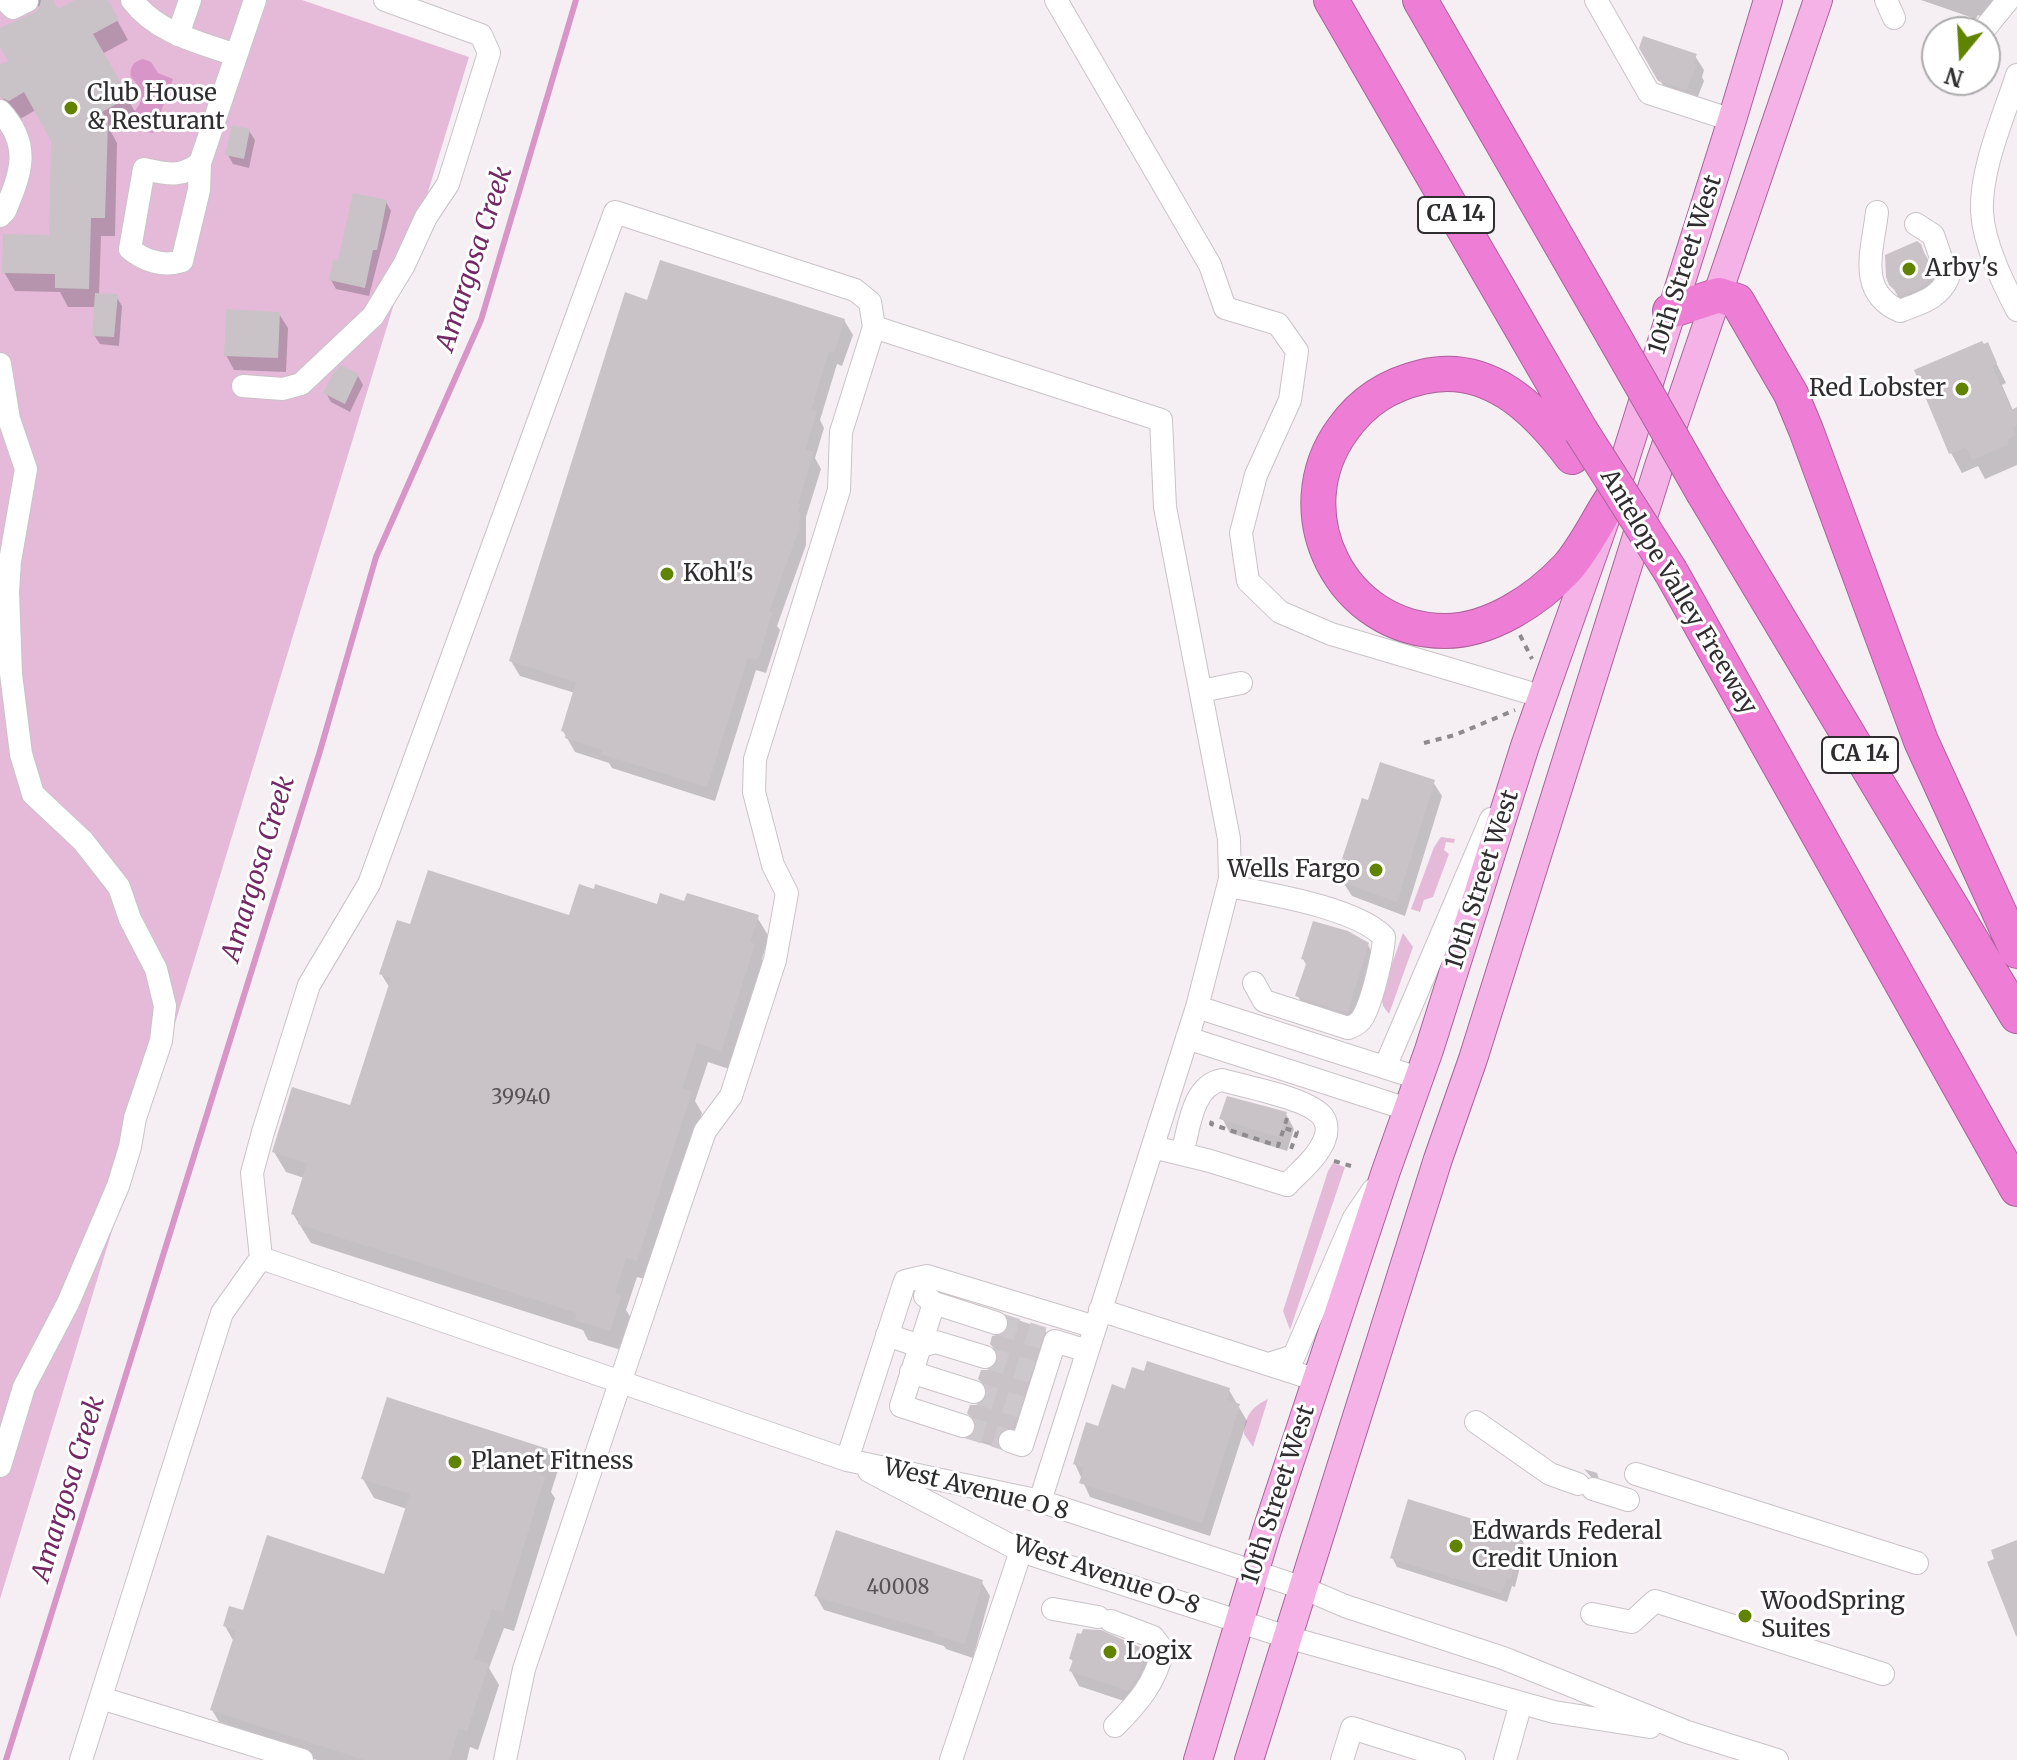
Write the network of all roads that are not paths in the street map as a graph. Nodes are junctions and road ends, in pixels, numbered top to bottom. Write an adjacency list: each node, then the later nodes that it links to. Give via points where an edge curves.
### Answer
1 (5, 0): 12 (street, via 13,8)
2 (190, 0): 15 (street)
3 (255, 0): 16 (street)
4 (385, 0): 29 (street, via 481,35 489,53 448,184 373,316 350,339 301,384 283,389)
5 (1056, 0): 34 (street, via 1210,265 1225,308 1278,324 1297,351 1290,400 1256,475 1241,533 1248,581 1280,612 1331,634)
6 (1331, 0): 30 (highway, Antelope Valley Freeway / CA 14)
7 (1420, 0): 40 (highway, CA 14, bridge, via 1704,494)
8 (1596, 0): 19 (street, via 1649,93)
9 (1768, 0): 19 (main road, 10th Street West)
10 (1818, 0): 24 (main road, 10th Street West)
11 (2008, 0): 14 (street)
12 (27, 1)
13 (141, 4): 15 (street)
14 (1995, 16)
15 (178, 35): 16 (street)
16 (236, 55): 20 (street)
17 (2017, 75): 25 (street, via 1983,185 1982,214)
18 (0, 111): 22 (street, via 16,134 21,165)
19 (1732, 120): 26 (main road, 10th Street West)
20 (200, 163): 20 (street, via 174,175 144,169 130,249 138,255 171,265 182,261)
21 (1877, 212): 23 (street, via 1868,262 1885,305 1900,311 1929,300 1948,278 1933,235)
22 (0, 216)
23 (1916, 224)
24 (1719, 295): 26 (highway); 37 (highway, via 1737,301 1791,394 1921,741); 45 (main road, 10th Street West, via 1659,466)
25 (2017, 310)
26 (1670, 311): 31 (main road, 10th Street West)
27 (874, 327): 33 (street, via 1161,420 1165,507); 50 (street, via 870,302 855,290 615,212 369,884 309,985 252,1173); 61 (street, via 841,432 839,490 755,759 754,792 773,865 787,893 775,960 731,1096 705,1131)
28 (0, 364): 68 (street, via 9,419 26,469 8,592 21,754 33,794 83,841 119,887 156,969 165,1006 161,1041 118,1186 68,1303 24,1387)
29 (243, 386)
30 (1577, 444): 31 (highway, via 1494,384 1463,374 1405,380 1356,410 1328,452 1317,498 1326,554 1346,584 1389,617 1445,631 1478,626 1510,612 1568,567); 49 (highway, Antelope Valley Freeway / CA 14, bridge, via 1671,572)
31 (1613, 497): 35 (main road, 10th Street West)
32 (1241, 683): 33 (street)
33 (1201, 691): 36 (street, via 1229,839)
34 (1524, 700)
35 (1525, 746): 42 (street); 43 (main road, 10th Street West)
36 (1229, 886): 38 (street, via 1363,921 1384,937 1363,1019 1353,1028 1264,1001); 39 (street)
37 (2017, 951)
38 (1254, 983)
39 (1197, 1007): 41 (street); 42 (street)
40 (2017, 1016)
41 (1187, 1038): 44 (street); 46 (street)
42 (1385, 1067): 43 (street)
43 (1418, 1078): 44 (main road, 10th Street West); 45 (main road)
44 (1407, 1109): 45 (main road); 48 (main road, 10th Street West)
45 (1455, 1110): 75 (main road, 10th Street West)
46 (1153, 1147): 47 (street); 53 (street)
47 (1182, 1154): 47 (street, via 1287,1185 1316,1155 1327,1125 1307,1105 1222,1080 1210,1082 1202,1090)
48 (1386, 1171): 59 (street, via 1354,1218 1294,1356); 62 (main road, 10th Street West)
49 (2017, 1189)
50 (261, 1258): 61 (street, West Avenue O 8); 81 (street, via 222,1313)
51 (905, 1281): 52 (street); 53 (street, via 927,1276); 55 (street)
52 (934, 1303): 54 (street); 56 (street)
53 (1098, 1318): 57 (street); 59 (street)
54 (996, 1323)
55 (887, 1335): 56 (street); 67 (street)
56 (920, 1346): 58 (street, via 936,1342); 60 (street)
57 (1087, 1351): 66 (street, via 1049,1340 1027,1408 1022,1445); 71 (street)
58 (985, 1357)
59 (1269, 1364): 62 (street)
60 (911, 1372): 63 (street); 65 (street, via 901,1406)
61 (620, 1380): 67 (street, West Avenue O 8); 88 (street, via 524,1669)
62 (1317, 1380): 74 (main road, 10th Street West)
63 (974, 1392)
64 (1476, 1422): 70 (street, via 1550,1474)
65 (963, 1426)
66 (1010, 1441)
67 (847, 1460): 71 (street, West Avenue O 8); 72 (street, West Avenue O-8)
68 (0, 1466)
69 (1636, 1474): 73 (street)
70 (1628, 1500)
71 (1040, 1501): 74 (street, West Avenue O 8)
72 (1021, 1551): 78 (street, West Avenue O-8); 89 (street)
73 (1917, 1563)
74 (1253, 1574): 75 (street, West Avenue O 8); 78 (main road, 10th Street West)
75 (1303, 1588): 79 (main road, 10th Street West); 84 (street, West Avenue O 8, via 1503,1658)
76 (1053, 1609): 83 (street, via 1105,1619 1153,1637 1163,1650 1157,1674)
77 (1592, 1614): 80 (street, via 1632,1622 1655,1601)
78 (1239, 1621): 79 (street, West Avenue O 8); 85 (main road, 10th Street West)
79 (1287, 1637): 82 (street, West Avenue O 8); 90 (main road, 10th Street West)
80 (1883, 1674)
81 (101, 1698): 86 (street); 87 (street)
82 (1521, 1703): 84 (street, West Avenue O 8); 93 (street)
83 (1115, 1726)
84 (1687, 1732): 94 (street, West Avenue O 8)
85 (1199, 1755)
86 (81, 1760)
87 (302, 1760)
88 (505, 1760)
89 (951, 1760)
90 (1249, 1760)
91 (1342, 1760): 92 (street, via 1352,1728)
92 (1454, 1760)
93 (1505, 1760)
94 (1777, 1760)

